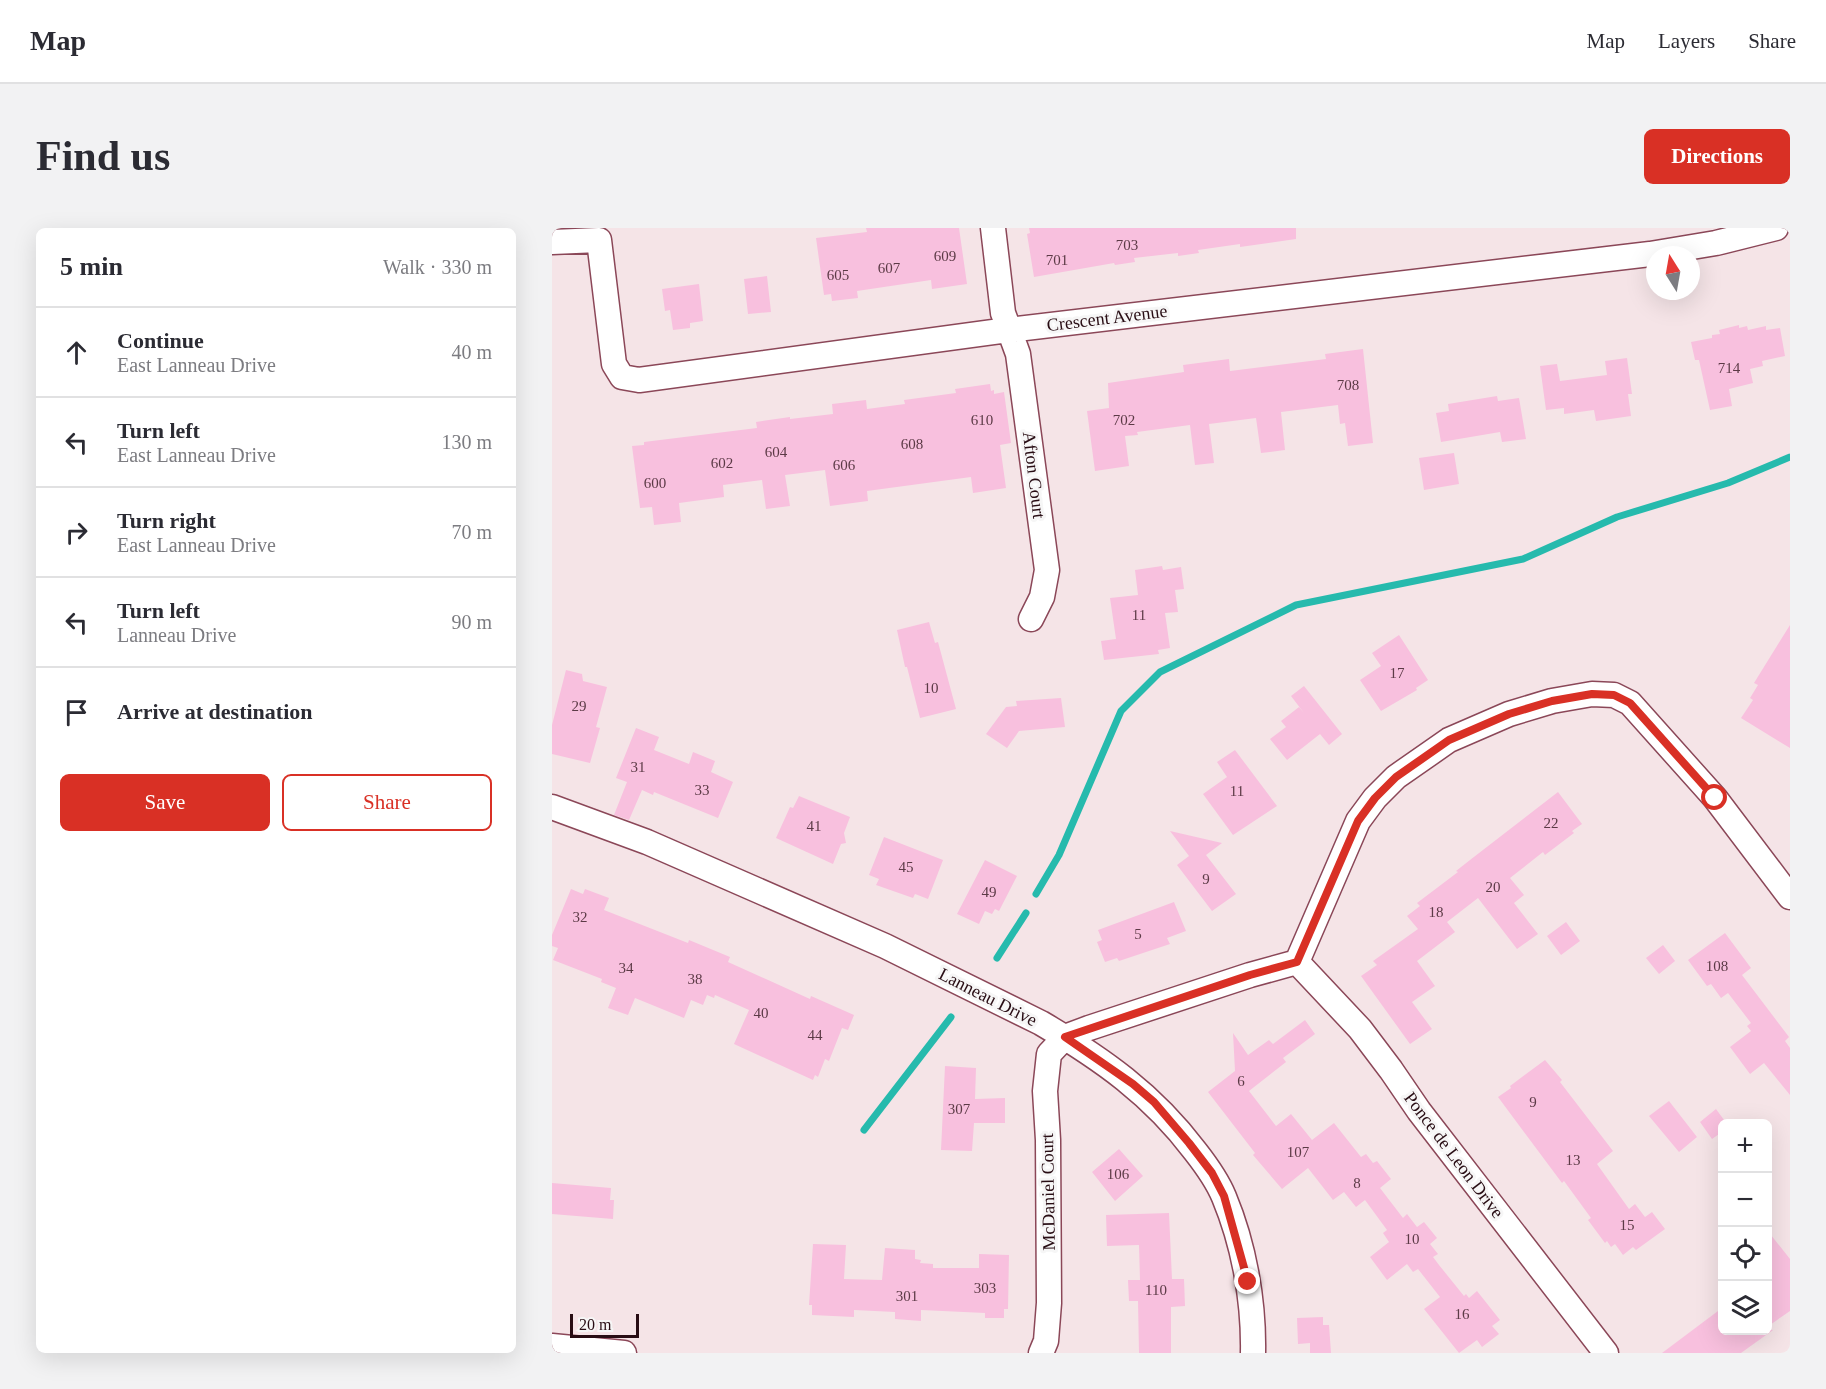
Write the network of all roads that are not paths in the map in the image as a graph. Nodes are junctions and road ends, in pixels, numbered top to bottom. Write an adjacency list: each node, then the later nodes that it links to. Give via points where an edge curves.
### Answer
1 (993, 228): 5 (street, Afton Court)
2 (1776, 228): 5 (street, Crescent Avenue, via 1650,254)
3 (598, 234): 4 (street, Crescent Avenue); 5 (street, Crescent Avenue, via 614,364 622,376 630,378 639,380)
4 (552, 242)
5 (1008, 330): 6 (street, Afton Court, via 1018,354 1047,570 1042,597)
6 (1031, 619)
7 (552, 807): 10 (street, Lanneau Drive, via 647,842 885,946)
8 (1790, 897): 9 (street, via 1715,798 1630,703 1614,695 1592,694 1509,714 1449,740 1396,777 1358,821)
9 (1297, 962): 10 (street); 15 (street, Ponce de Leon Drive, via 1360,1029)
10 (1065, 1037): 13 (street, McDaniel Court, via 1049,1054 1045,1090 1049,1304 1046,1341); 14 (street, Lanneau Drive, via 1154,1102 1212,1173 1224,1196 1248,1282)
11 (552, 1346): 12 (street)
12 (624, 1353)
13 (1041, 1353)
14 (1253, 1353)
15 (1606, 1353)

